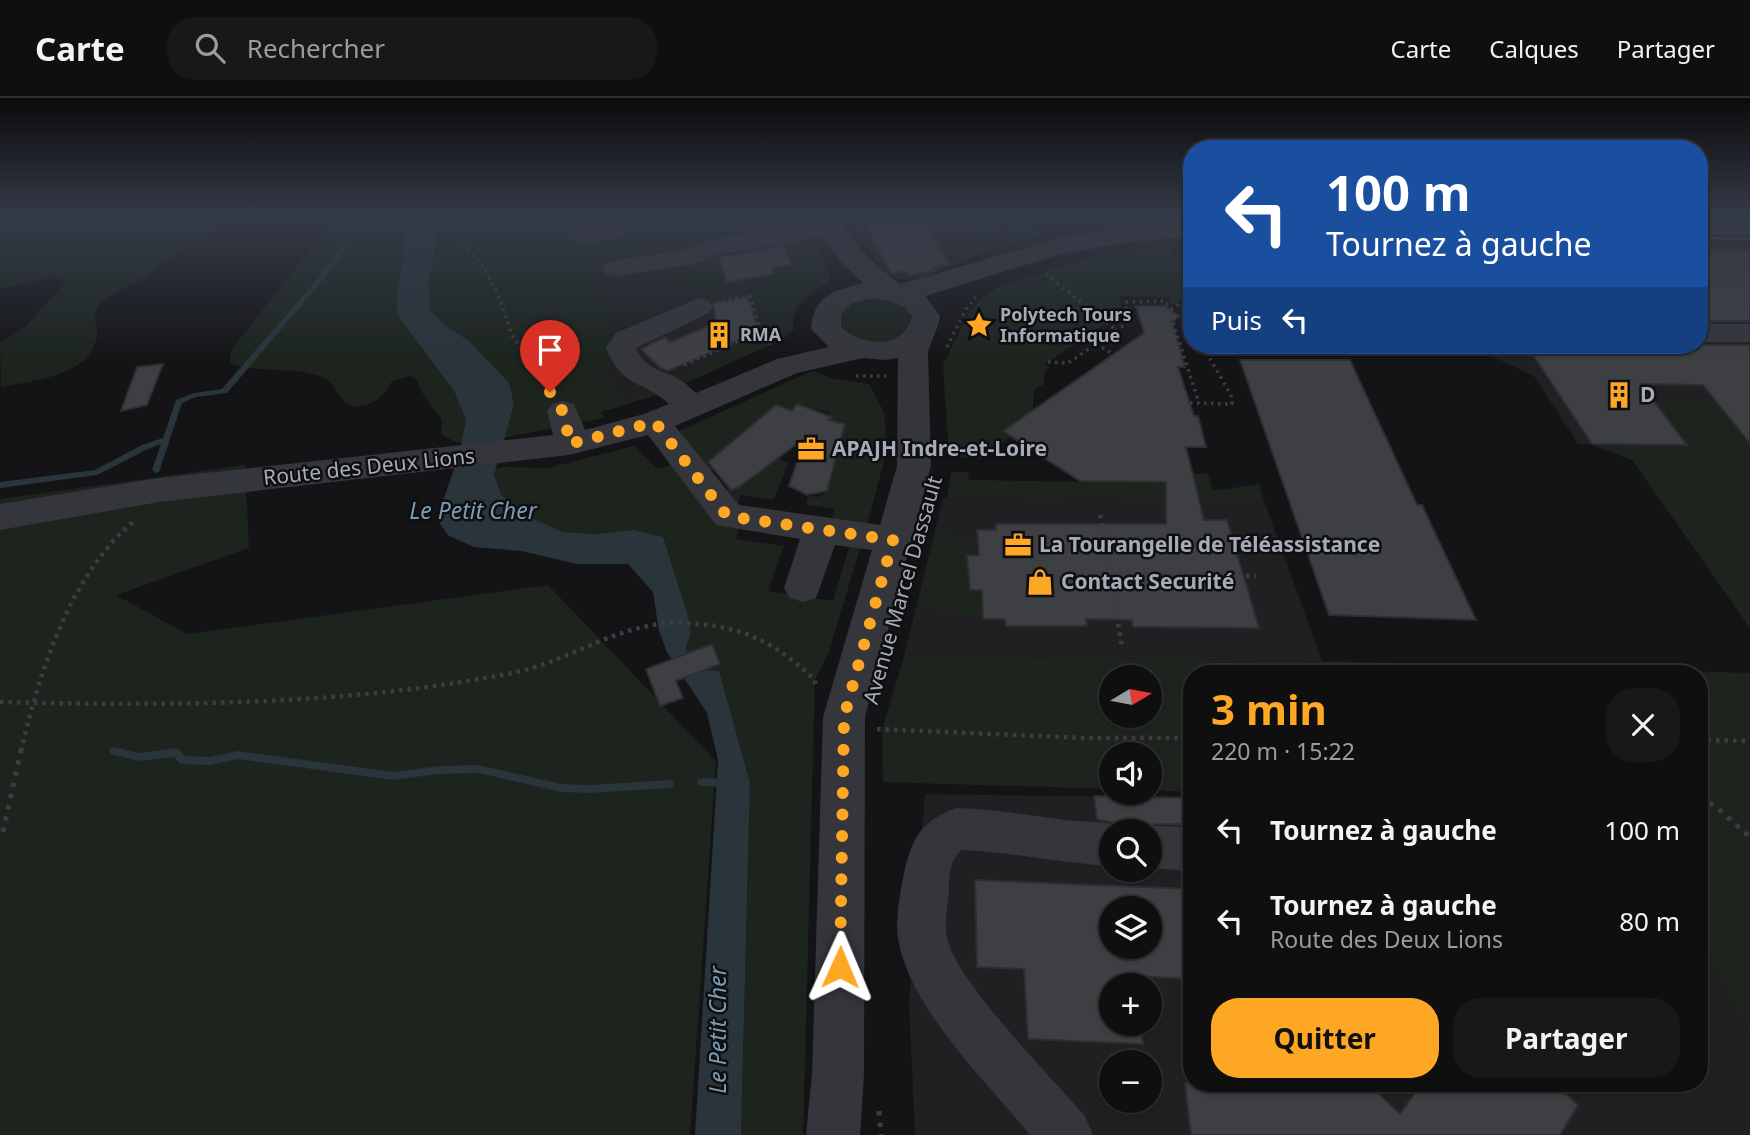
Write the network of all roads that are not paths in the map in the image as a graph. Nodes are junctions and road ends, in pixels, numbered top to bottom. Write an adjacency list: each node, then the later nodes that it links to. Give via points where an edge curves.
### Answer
1 (627, 266): 5 (street)
2 (842, 266): 9 (street, via 845,276)
3 (860, 266): 7 (street)
4 (997, 266): 6 (street)
5 (616, 268)
6 (991, 268): 7 (street); 10 (street, via 949,295)
7 (896, 293): 9 (street, via 867,291); 10 (street, via 924,312)
8 (699, 307): 15 (street, via 636,322 621,348 626,360 650,380 670,387)
9 (833, 309): 13 (street, via 826,329 837,341); 14 (street, Route des Deux Lions, via 806,345)
10 (922, 330): 13 (street, via 889,350); 18 (street, Avenue Marcel Dassault, via 913,353)
11 (1708, 333): 12 (street)
12 (1750, 333)
13 (860, 350): 14 (street, Route des Deux Lions, via 788,366); 18 (street, Avenue Marcel Dassault, via 902,394)
14 (730, 389): 15 (street, Route des Deux Lions)
15 (692, 407): 17 (street, Route des Deux Lions)
16 (563, 411): 19 (street)
17 (655, 422): 19 (street, Route des Deux Lions); 21 (street, via 723,513)
18 (915, 426): 22 (street, Avenue Marcel Dassault, via 915,466)
19 (569, 444): 20 (street, Route des Deux Lions, via 159,490)
20 (0, 517)
21 (821, 530): 22 (street); 23 (street)
22 (893, 540): 27 (street, Avenue Marcel Dassault, via 843,727)
23 (803, 588)
24 (1099, 844): 30 (street, via 957,830 941,838 926,878 922,936 939,981)
25 (1162, 848): 26 (street)
26 (1183, 849)
27 (838, 1074): 28 (street, Avenue Marcel Dassault); 29 (street, Avenue Marcel Dassault)
28 (862, 1121)
29 (833, 1135)
30 (1066, 1135)

